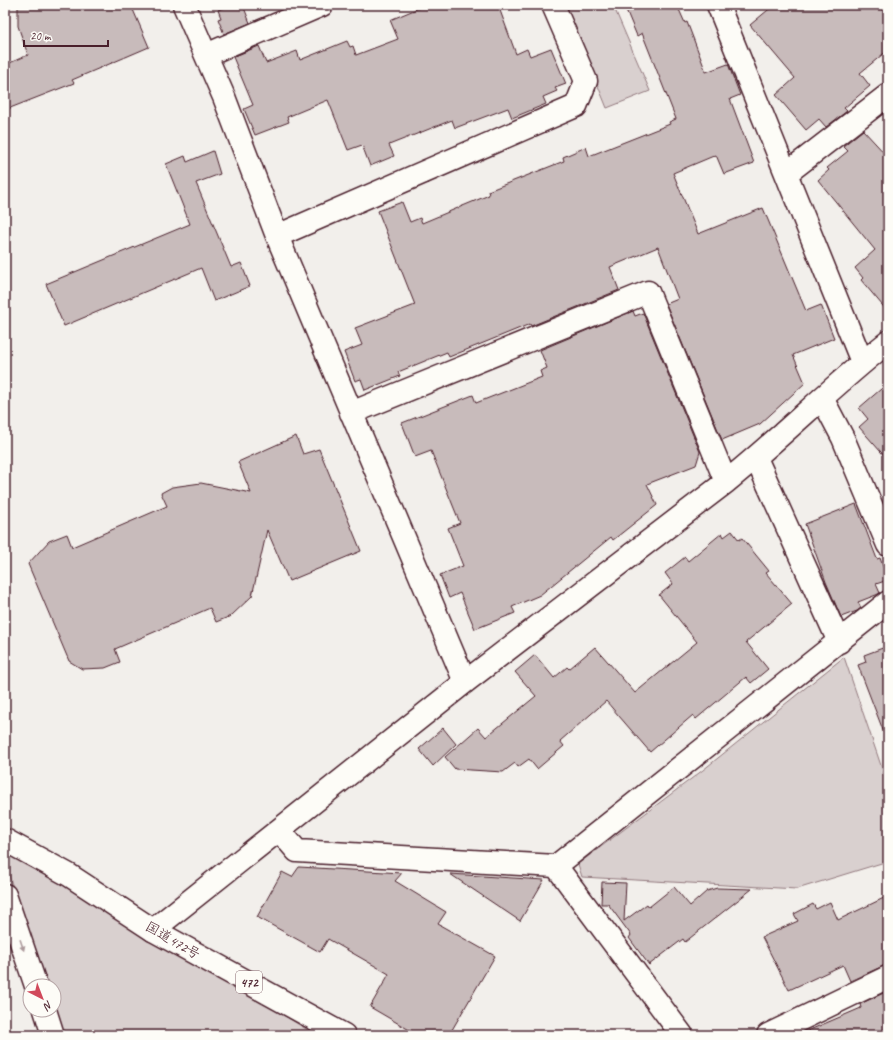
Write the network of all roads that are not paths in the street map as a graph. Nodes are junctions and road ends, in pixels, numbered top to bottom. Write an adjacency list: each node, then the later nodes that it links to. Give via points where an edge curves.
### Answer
1 (184, 5): 5 (main road)
2 (322, 5): 5 (main road)
3 (553, 5): 8 (main road, via 586,81 576,106)
4 (718, 5): 7 (main road)
5 (206, 55): 8 (main road)
6 (888, 95): 7 (main road)
7 (787, 173): 10 (main road)
8 (277, 236): 12 (main road)
9 (888, 342): 10 (main road)
10 (862, 362): 11 (main road)
11 (822, 398): 13 (main road); 15 (main road, via 844,438)
12 (351, 413): 14 (main road, via 648,292); 18 (main road)
13 (756, 458): 14 (main road); 17 (main road)
14 (726, 482): 18 (main road)
15 (888, 545)
16 (888, 602): 17 (main road)
17 (839, 642): 21 (main road)
18 (464, 682): 19 (main road)
19 (279, 830): 21 (main road, via 297,851); 23 (main road)
20 (5, 840): 23 (main road, 国道472号 / 472, via 69,875)
21 (556, 866): 29 (main road)
22 (5, 895): 25 (main road, one-way to 25)
23 (153, 930): 28 (main road, 国道472号 / 472)
24 (888, 977): 30 (main road)
25 (33, 978)
26 (48, 1018): 27 (main road)
27 (53, 1035)
28 (344, 1035)
29 (682, 1035)
30 (768, 1035)

